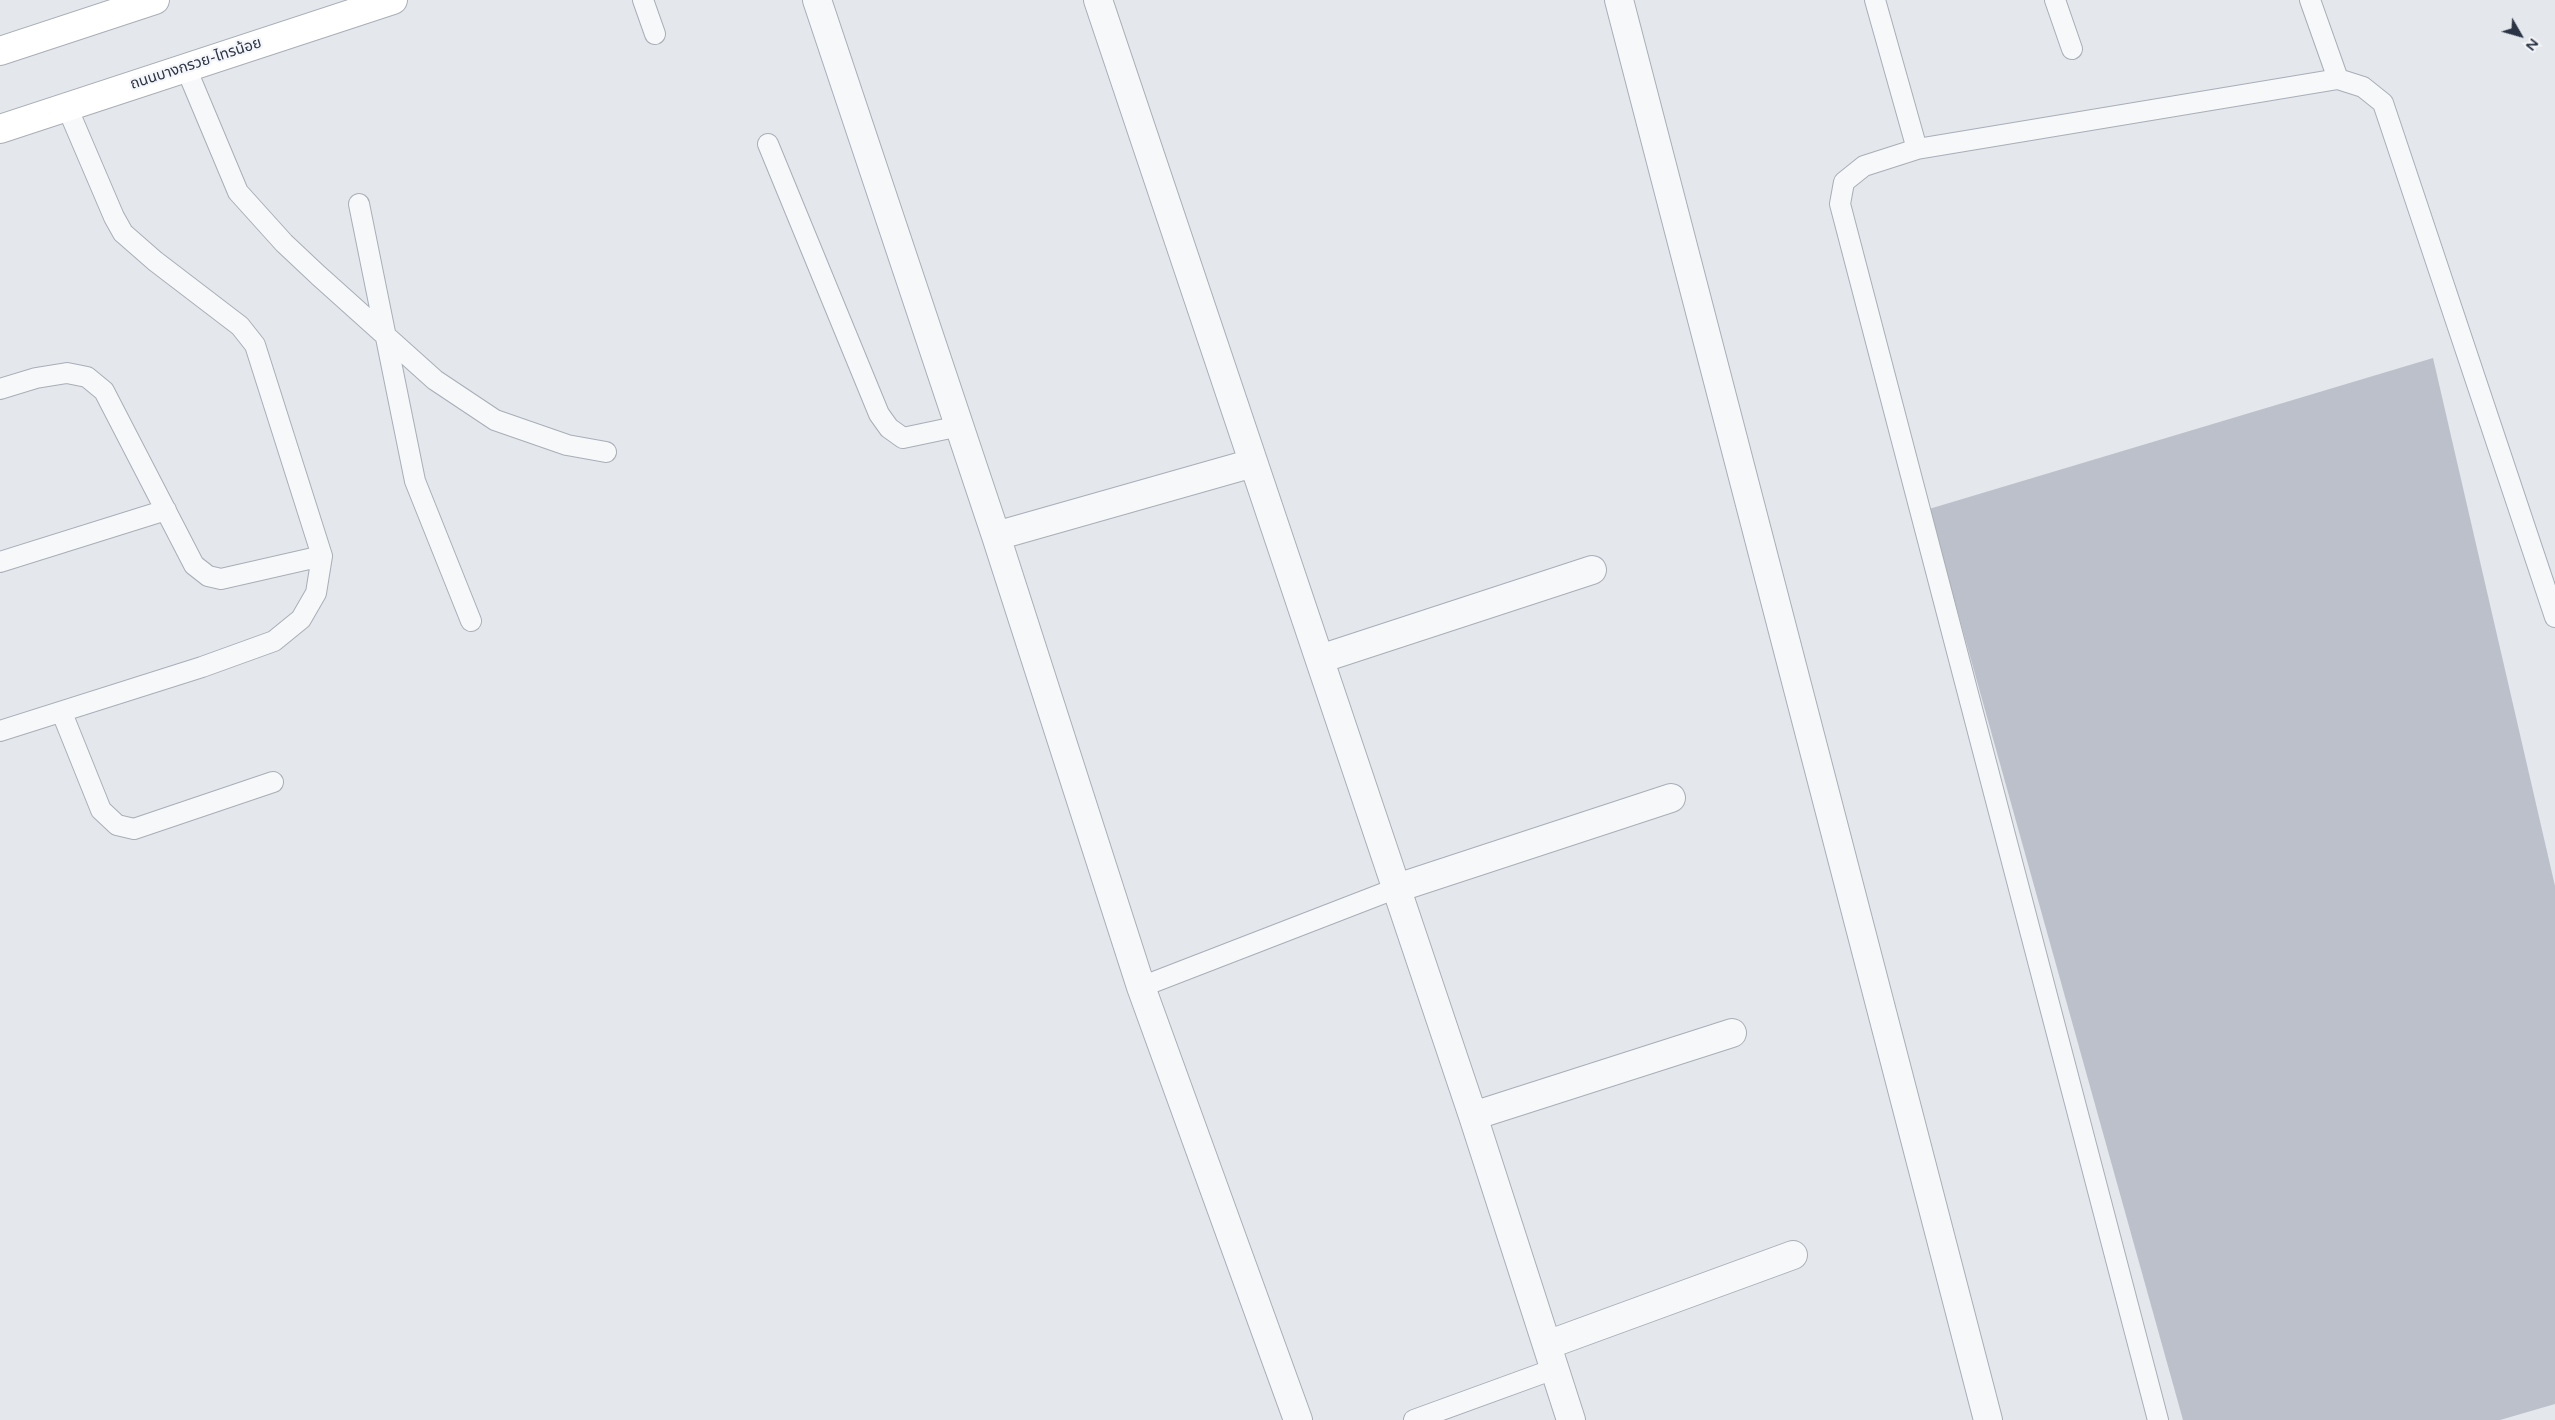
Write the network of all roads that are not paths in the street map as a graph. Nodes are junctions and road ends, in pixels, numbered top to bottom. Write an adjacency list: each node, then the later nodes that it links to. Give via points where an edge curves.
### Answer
1 (155, 0): 12 (main road)
2 (393, 0): 13 (main road, ถนนบางกรวย-ไทรน้อย)
3 (643, 0): 10 (lane)
4 (817, 0): 22 (street)
5 (1098, 0): 24 (street)
6 (1619, 0): 46 (street)
7 (1875, 0): 18 (lane)
8 (2055, 0): 11 (lane)
9 (2310, 0): 14 (lane)
10 (655, 34)
11 (2072, 49)
12 (0, 51)
13 (186, 68): 15 (main road, ถนนบางกรวย-ไทรน้อย); 20 (lane, via 238,192 284,243)
14 (2338, 79): 18 (lane); 30 (lane, via 2363,86 2383,103)
15 (67, 107): 16 (main road, ถนนบางกรวย-ไทรน้อย); 27 (lane, via 123,233 240,326 254,345)
16 (0, 129)
17 (768, 144): 22 (lane, via 879,414 889,428 903,438)
18 (1917, 148): 47 (lane, via 1864,166 1844,182 1840,204)
19 (359, 204): 20 (lane)
20 (385, 334): 23 (lane, via 435,380 494,420 567,445); 31 (lane, via 415,480)
21 (0, 389): 25 (lane, via 67,373 87,377 104,391)
22 (960, 426): 26 (street)
23 (606, 452)
24 (1253, 463): 26 (street); 32 (street)
25 (166, 510): 27 (lane, via 194,565 208,576 221,579); 28 (lane)
26 (996, 536): 38 (street)
27 (322, 556): 33 (lane, via 316,593 309,606 301,619 274,641)
28 (0, 562)
29 (1592, 570): 32 (street)
30 (2555, 617)
31 (471, 621)
32 (1320, 659): 37 (street)
33 (62, 713): 34 (lane); 35 (lane, via 101,810 117,825 134,829)
34 (0, 732)
35 (273, 782)
36 (1670, 798): 37 (street)
37 (1397, 888): 38 (lane); 40 (street)
38 (1141, 986): 43 (street)
39 (1732, 1033): 40 (street)
40 (1473, 1116): 42 (street)
41 (1793, 1255): 42 (street)
42 (1550, 1357): 44 (lane); 45 (street)
43 (1298, 1420)
44 (1414, 1420)
45 (1571, 1420)
46 (1988, 1420)
47 (2158, 1420)

